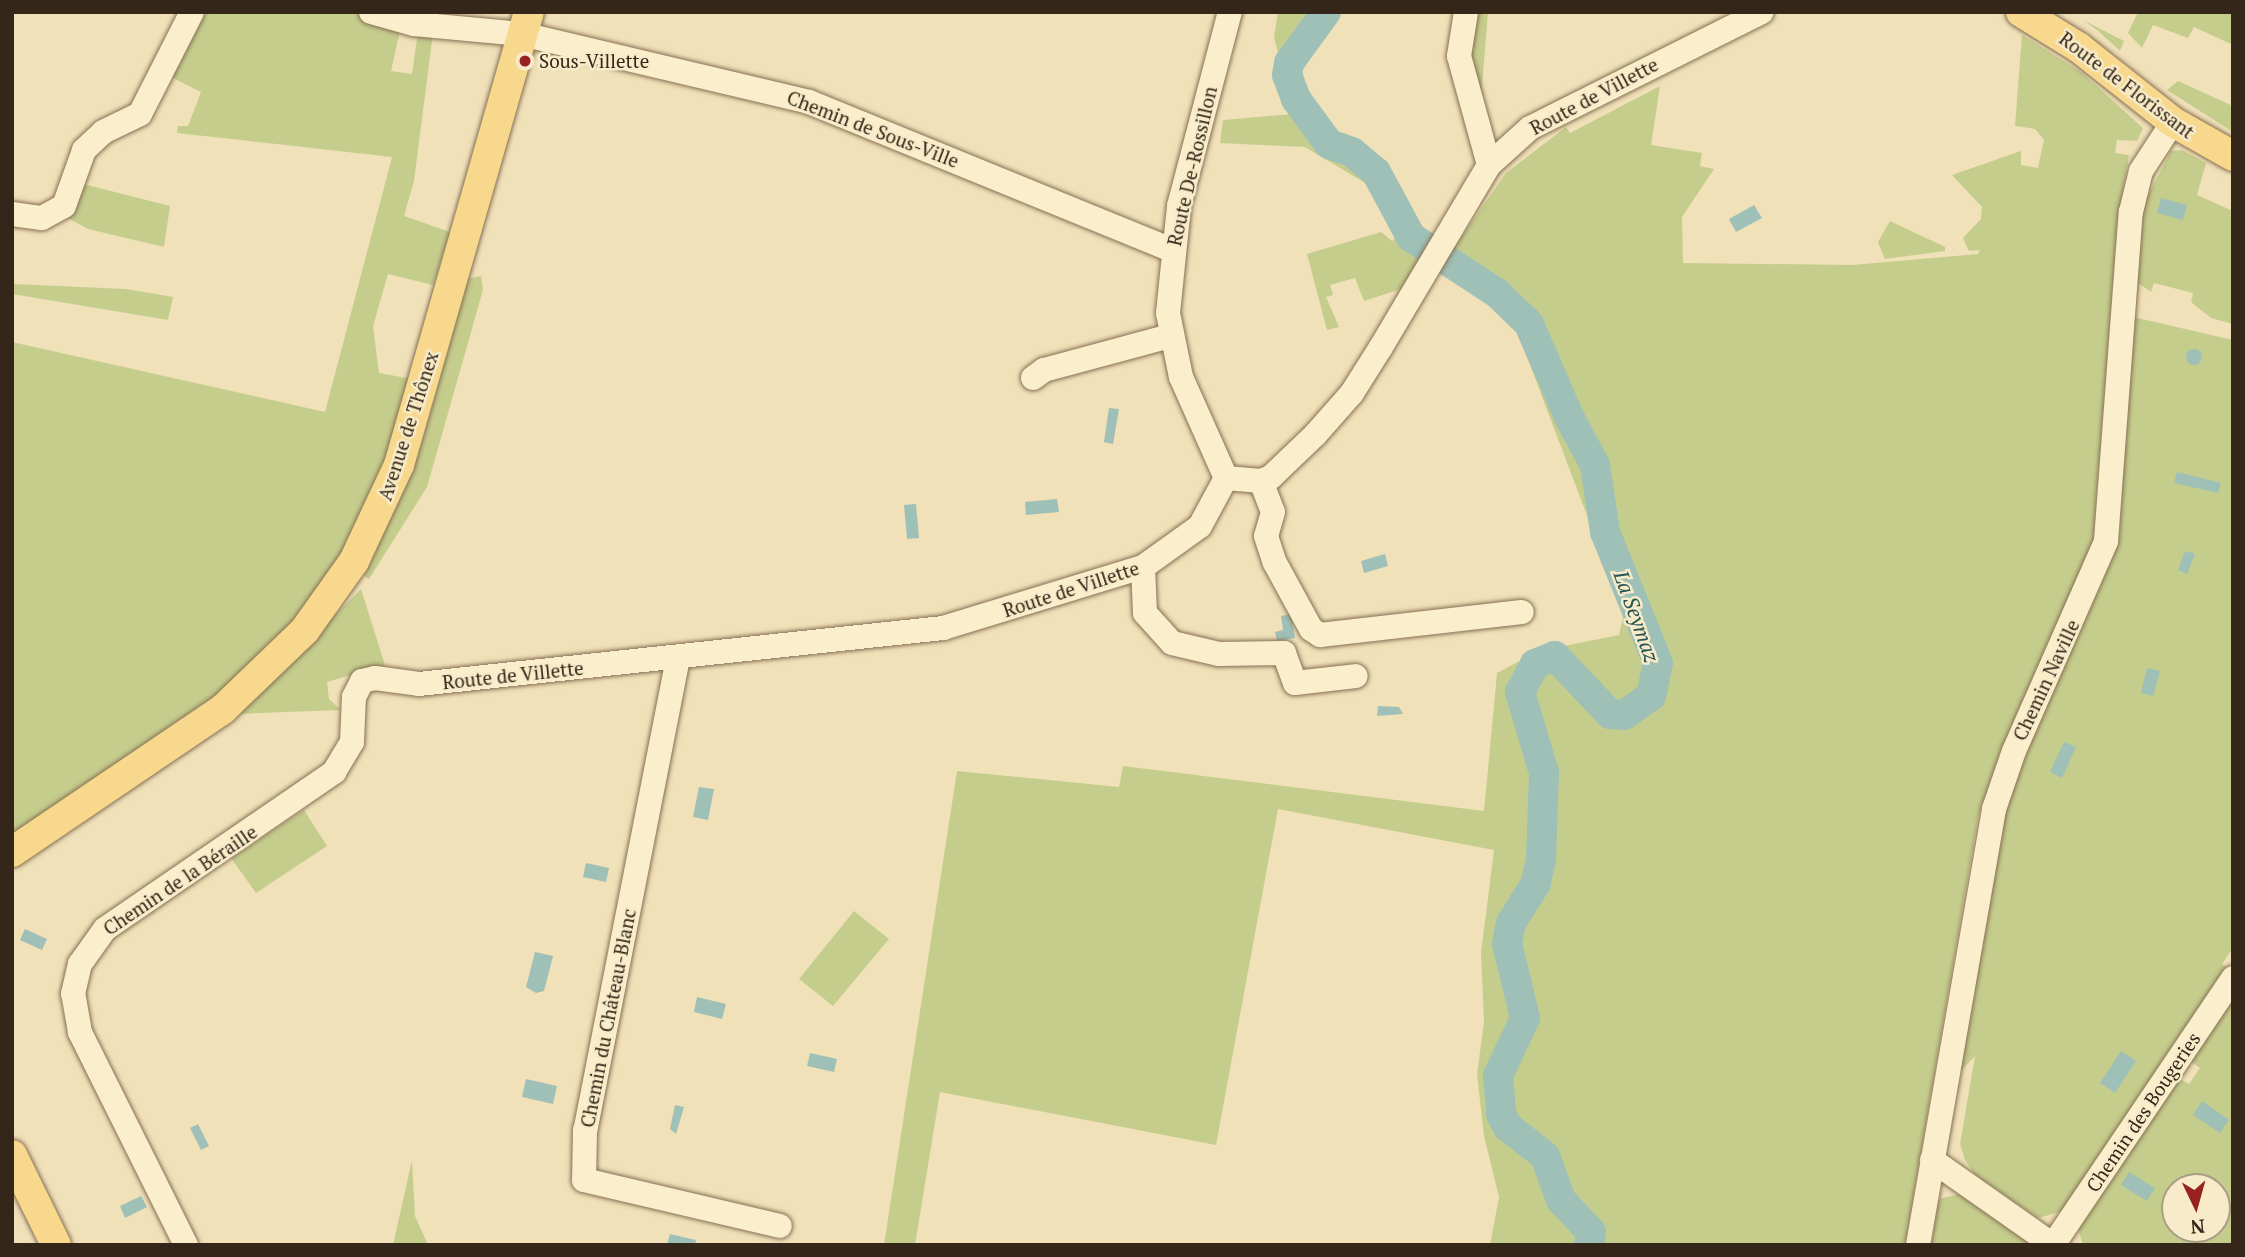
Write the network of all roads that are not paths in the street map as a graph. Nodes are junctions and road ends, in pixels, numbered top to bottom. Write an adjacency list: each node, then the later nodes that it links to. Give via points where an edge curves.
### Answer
1 (192, 12): 11 (street, via 139,114 99,135 84,150 64,206 42,218)
2 (371, 12): 7 (street, Chemin de Sous-Ville, via 414,24)
3 (1230, 12): 12 (street, Route De-Rossillon, via 1179,206)
4 (1466, 12): 10 (street, via 1459,56)
5 (1762, 12): 10 (street, Route de Villette, via 1530,128)
6 (2021, 12): 8 (main road, Route de Florissant, via 2078,47)
7 (526, 23): 12 (street, Chemin de Sous-Ville, via 809,102); 22 (main road, Avenue de Thônex, via 399,465 354,561 305,630 223,709)
8 (2173, 122): 9 (main road, Route de Florissant); 25 (street, Chemin Naville, via 2141,171 2130,212 2105,541 1994,808)
9 (2233, 156)
10 (1489, 165): 16 (street, Route de Villette, via 1352,393 1283,470)
11 (12, 214)
12 (1172, 250): 13 (street, Route De-Rossillon)
13 (1170, 336): 14 (street, via 1044,370); 15 (street, Route De-Rossillon, via 1191,403)
14 (1033, 378)
15 (1226, 478): 16 (street); 17 (street, Route de Villette, via 1200,526)
16 (1261, 481): 18 (street, via 1273,512 1266,536 1275,563 1311,629 1320,635)
17 (1143, 567): 19 (street, Route de Villette, via 943,628); 20 (street, via 1145,613 1172,643 1219,654 1284,653 1295,683)
18 (1521, 612)
19 (678, 658): 21 (street, Route de Villette, via 419,684 364,680 354,697 352,741); 26 (street, Chemin du Château-Blanc, via 585,1130 584,1180)
20 (1356, 676)
21 (334, 772): 28 (street, Chemin de la Béraille, via 105,929 80,964 74,994 80,1032)
22 (12, 852)
23 (2233, 978): 30 (street, Chemin des Bougeries)
24 (12, 1155): 27 (main road)
25 (1931, 1160): 29 (street, Chemin Naville); 30 (street, Chemin des Bougeries)
26 (780, 1226)
27 (56, 1245)
28 (186, 1245)
29 (1918, 1245)
30 (2053, 1245)

